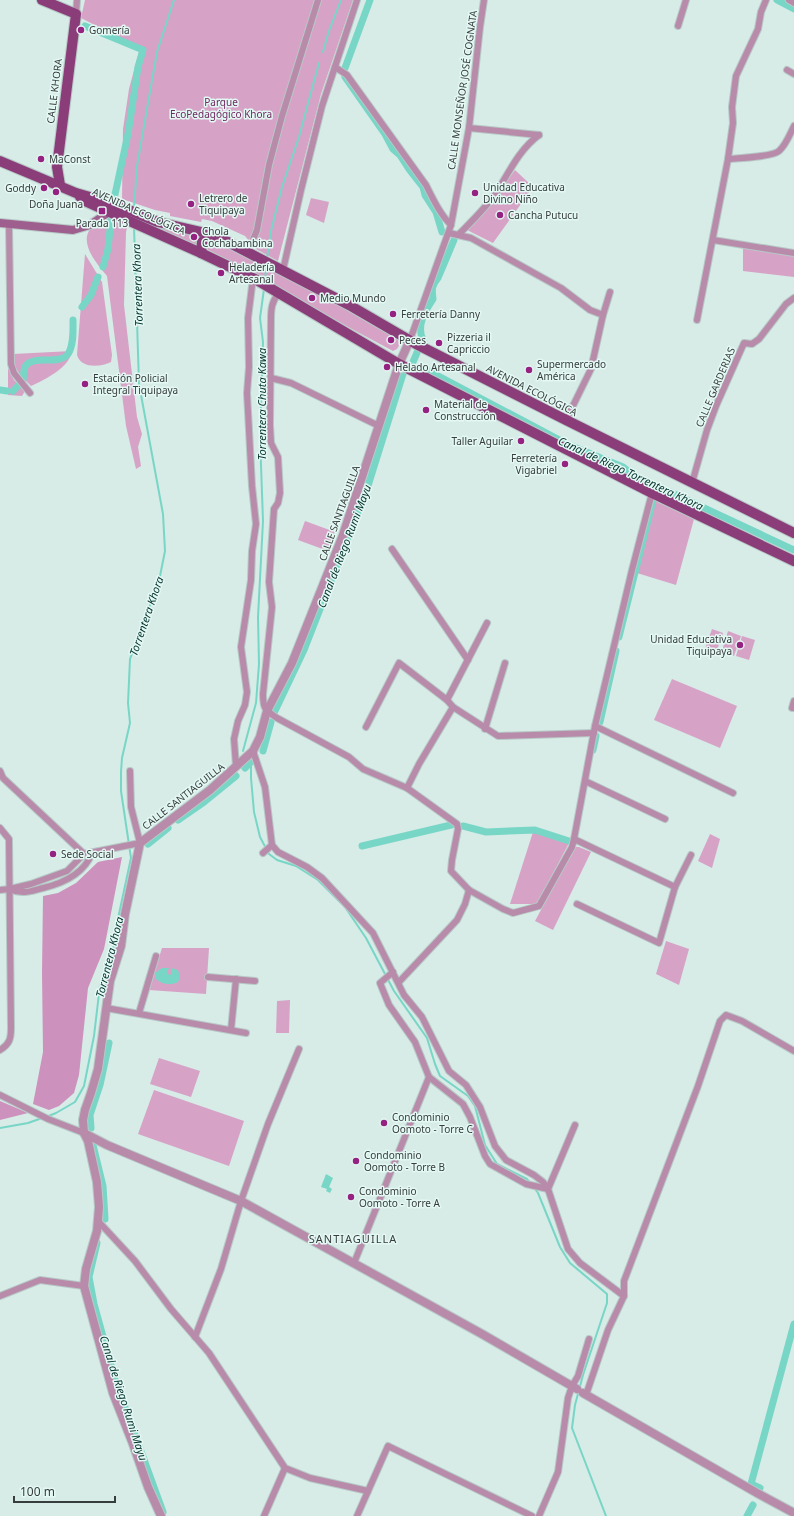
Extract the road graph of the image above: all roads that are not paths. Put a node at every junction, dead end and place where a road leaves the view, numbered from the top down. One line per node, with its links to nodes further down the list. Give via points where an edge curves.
1 (42, 0): 10 (main road)
2 (77, 0): 10 (street, CALLE KHORA)
3 (318, 0): 32 (street, via 282,116 269,165 257,230)
4 (357, 0): 12 (street)
5 (484, 0): 16 (street, CALLE MONSEÑOR JOSÉ COGNATA)
6 (686, 0): 11 (street)
7 (766, 0): 17 (street, via 758,29 736,76)
8 (789, 0): 9 (street)
9 (794, 3)
10 (76, 14): 19 (main road, CALLE KHORA, via 56,167)
11 (678, 26)
12 (335, 67): 26 (street, via 347,75 426,185); 34 (street, via 322,106)
13 (787, 70): 14 (street)
14 (794, 74)
15 (794, 126): 17 (street, via 778,152)
16 (469, 128): 26 (street, CALLE MONSEÑOR JOSÉ COGNATA); 29 (street, via 539,135 529,143 510,168 482,212)
17 (728, 159): 30 (street)
18 (0, 161): 19 (main road)
19 (60, 185): 20 (main road)
20 (76, 193): 21 (main road, AVENIDA ECOLÓGICA, via 87,202); 22 (main road, AVENIDA ECOLÓGICA)
21 (109, 212): 22 (main road); 25 (main road, via 90,225 73,230)
22 (125, 213): 24 (main road, AVENIDA ECOLÓGICA)
23 (0, 223): 25 (main road)
24 (147, 223): 28 (main road, AVENIDA ECOLÓGICA); 31 (main road, AVENIDA ECOLÓGICA)
25 (9, 224): 44 (street, via 11,364 14,373)
26 (451, 225): 27 (street, CALLE MONSEÑOR JOSÉ COGNATA)
27 (449, 233): 29 (street); 41 (street, CALLE MONSEÑOR JOSÉ COGNATA)
28 (210, 234): 31 (main road, via 202,242); 32 (main road, AVENIDA ECOLÓGICA)
29 (459, 234): 39 (street, via 511,259 561,288 590,310)
30 (713, 240): 33 (street); 40 (street)
31 (201, 252): 35 (main road, AVENIDA ECOLÓGICA)
32 (248, 252): 34 (main road, AVENIDA ECOLÓGICA)
33 (794, 253)
34 (280, 268): 41 (main road, AVENIDA ECOLÓGICA)
35 (254, 279): 36 (main road, AVENIDA ECOLÓGICA); 64 (street, via 248,318 247,393 256,524 241,647 247,692 234,739)
36 (277, 292): 42 (main road, AVENIDA ECOLÓGICA); 43 (street, via 270,319)
37 (610, 292): 39 (street)
38 (794, 298): 47 (street, CALLE GARDERIAS, via 786,304 759,339 752,344 744,343 707,430)
39 (603, 315): 45 (street, via 591,369)
40 (697, 320)
41 (410, 340): 42 (street, CALLE MONSEÑOR JOSÉ COGNATA); 45 (main road, AVENIDA ECOLÓGICA)
42 (399, 364): 46 (street, CALLE SANTIAGUILLA); 48 (main road, AVENIDA ECOLÓGICA)
43 (271, 378): 46 (street, via 291,383); 59 (street, via 271,443 278,457 280,493 274,509 271,544 272,607 263,694 263,706)
44 (30, 393)
45 (566, 420): 47 (main road, AVENIDA ECOLÓGICA)
46 (379, 426): 59 (street, CALLE SANTIAGUILLA, via 343,536 292,663)
47 (692, 483): 49 (main road, AVENIDA ECOLÓGICA)
48 (652, 493): 51 (main road, AVENIDA ECOLÓGICA); 62 (street)
49 (794, 534)
50 (392, 549): 53 (street)
51 (794, 561)
52 (487, 624): 53 (street)
53 (468, 660): 55 (street)
54 (505, 663): 61 (street)
55 (447, 700): 57 (street); 60 (street, via 398,663)
56 (794, 701): 58 (street)
57 (454, 707): 61 (street); 68 (street)
58 (794, 708)
59 (267, 711): 63 (street, CALLE SANTIAGUILLA, via 260,737); 68 (street, via 349,757 363,769)
60 (366, 727)
61 (485, 729): 62 (street, via 498,736)
62 (594, 730): 67 (street); 69 (street)
63 (250, 754): 64 (street, CALLE SANTIAGUILLA); 85 (street, via 265,786 268,849 307,867 322,878 373,933)
64 (238, 765): 73 (street, CALLE SANTIAGUILLA, via 210,790)
65 (0, 771): 75 (street, via 4,778)
66 (130, 771): 73 (street, via 131,807)
67 (585, 781): 70 (street); 72 (street)
68 (407, 788): 82 (street, via 457,824 451,871)
69 (733, 793)
70 (665, 819)
71 (0, 828): 81 (street, via 9,839)
72 (574, 840): 78 (street); 82 (street, via 539,906 513,913)
73 (138, 843): 74 (street); 90 (street, CALLE SANTIAGUILLA, via 121,946 110,981)
74 (92, 853): 75 (street); 79 (street, via 89,861 67,881)
75 (84, 854): 77 (street, via 67,871)
76 (691, 855): 78 (street)
77 (37, 882): 79 (street); 81 (street)
78 (675, 887): 83 (street, via 659,943)
79 (39, 889): 81 (street, via 22,893)
80 (0, 890): 81 (street)
81 (10, 890): 95 (street, via 11,1039 9,1044)
82 (469, 890): 89 (street, via 457,920)
83 (578, 904)
84 (156, 956): 91 (street)
85 (393, 972): 89 (street); 97 (street, via 380,983 389,1005 415,1042)
86 (208, 977): 87 (street)
87 (236, 979): 88 (street); 92 (street)
88 (255, 981)
89 (399, 982): 101 (street, via 404,995 422,1017 449,1071 466,1085 480,1107 495,1146 506,1160 534,1174)
90 (106, 1008): 91 (street); 100 (street, CALLE SANTIAGUILLA, via 98,1069 83,1120)
91 (139, 1013): 92 (street)
92 (231, 1030): 93 (street)
93 (246, 1033)
94 (299, 1049): 102 (street, via 268,1124)
95 (0, 1050)
96 (794, 1051): 107 (street, via 736,1019 726,1015 720,1021 624,1282)
97 (429, 1077): 101 (street, via 463,1104 490,1164 526,1184); 104 (street)
98 (0, 1096): 100 (street)
99 (575, 1125): 101 (street)
100 (84, 1133): 102 (street); 103 (street, CALLE SANTIAGUILLA, via 97,1182)
101 (548, 1189): 107 (street, via 568,1248 580,1263)
102 (241, 1201): 104 (street); 108 (street, via 221,1269)
103 (98, 1221): 105 (street, CALLE SANTIAGUILLA); 108 (street, via 135,1261)
104 (354, 1263): 110 (street)
105 (84, 1286): 106 (street, via 40,1280); 114 (street, CALLE SANTIAGUILLA, via 113,1392)
106 (0, 1296)
107 (624, 1296): 110 (street)
108 (195, 1336): 111 (street)
109 (589, 1339): 110 (street, via 578,1376)
110 (580, 1391): 113 (street); 118 (street, via 568,1398 558,1472)
111 (285, 1468): 112 (street, via 310,1478); 115 (street)
112 (368, 1491): 116 (street); 117 (street, via 388,1446)
113 (794, 1513)
114 (161, 1516)
115 (264, 1516)
116 (357, 1516)
117 (532, 1516)
118 (540, 1516)

